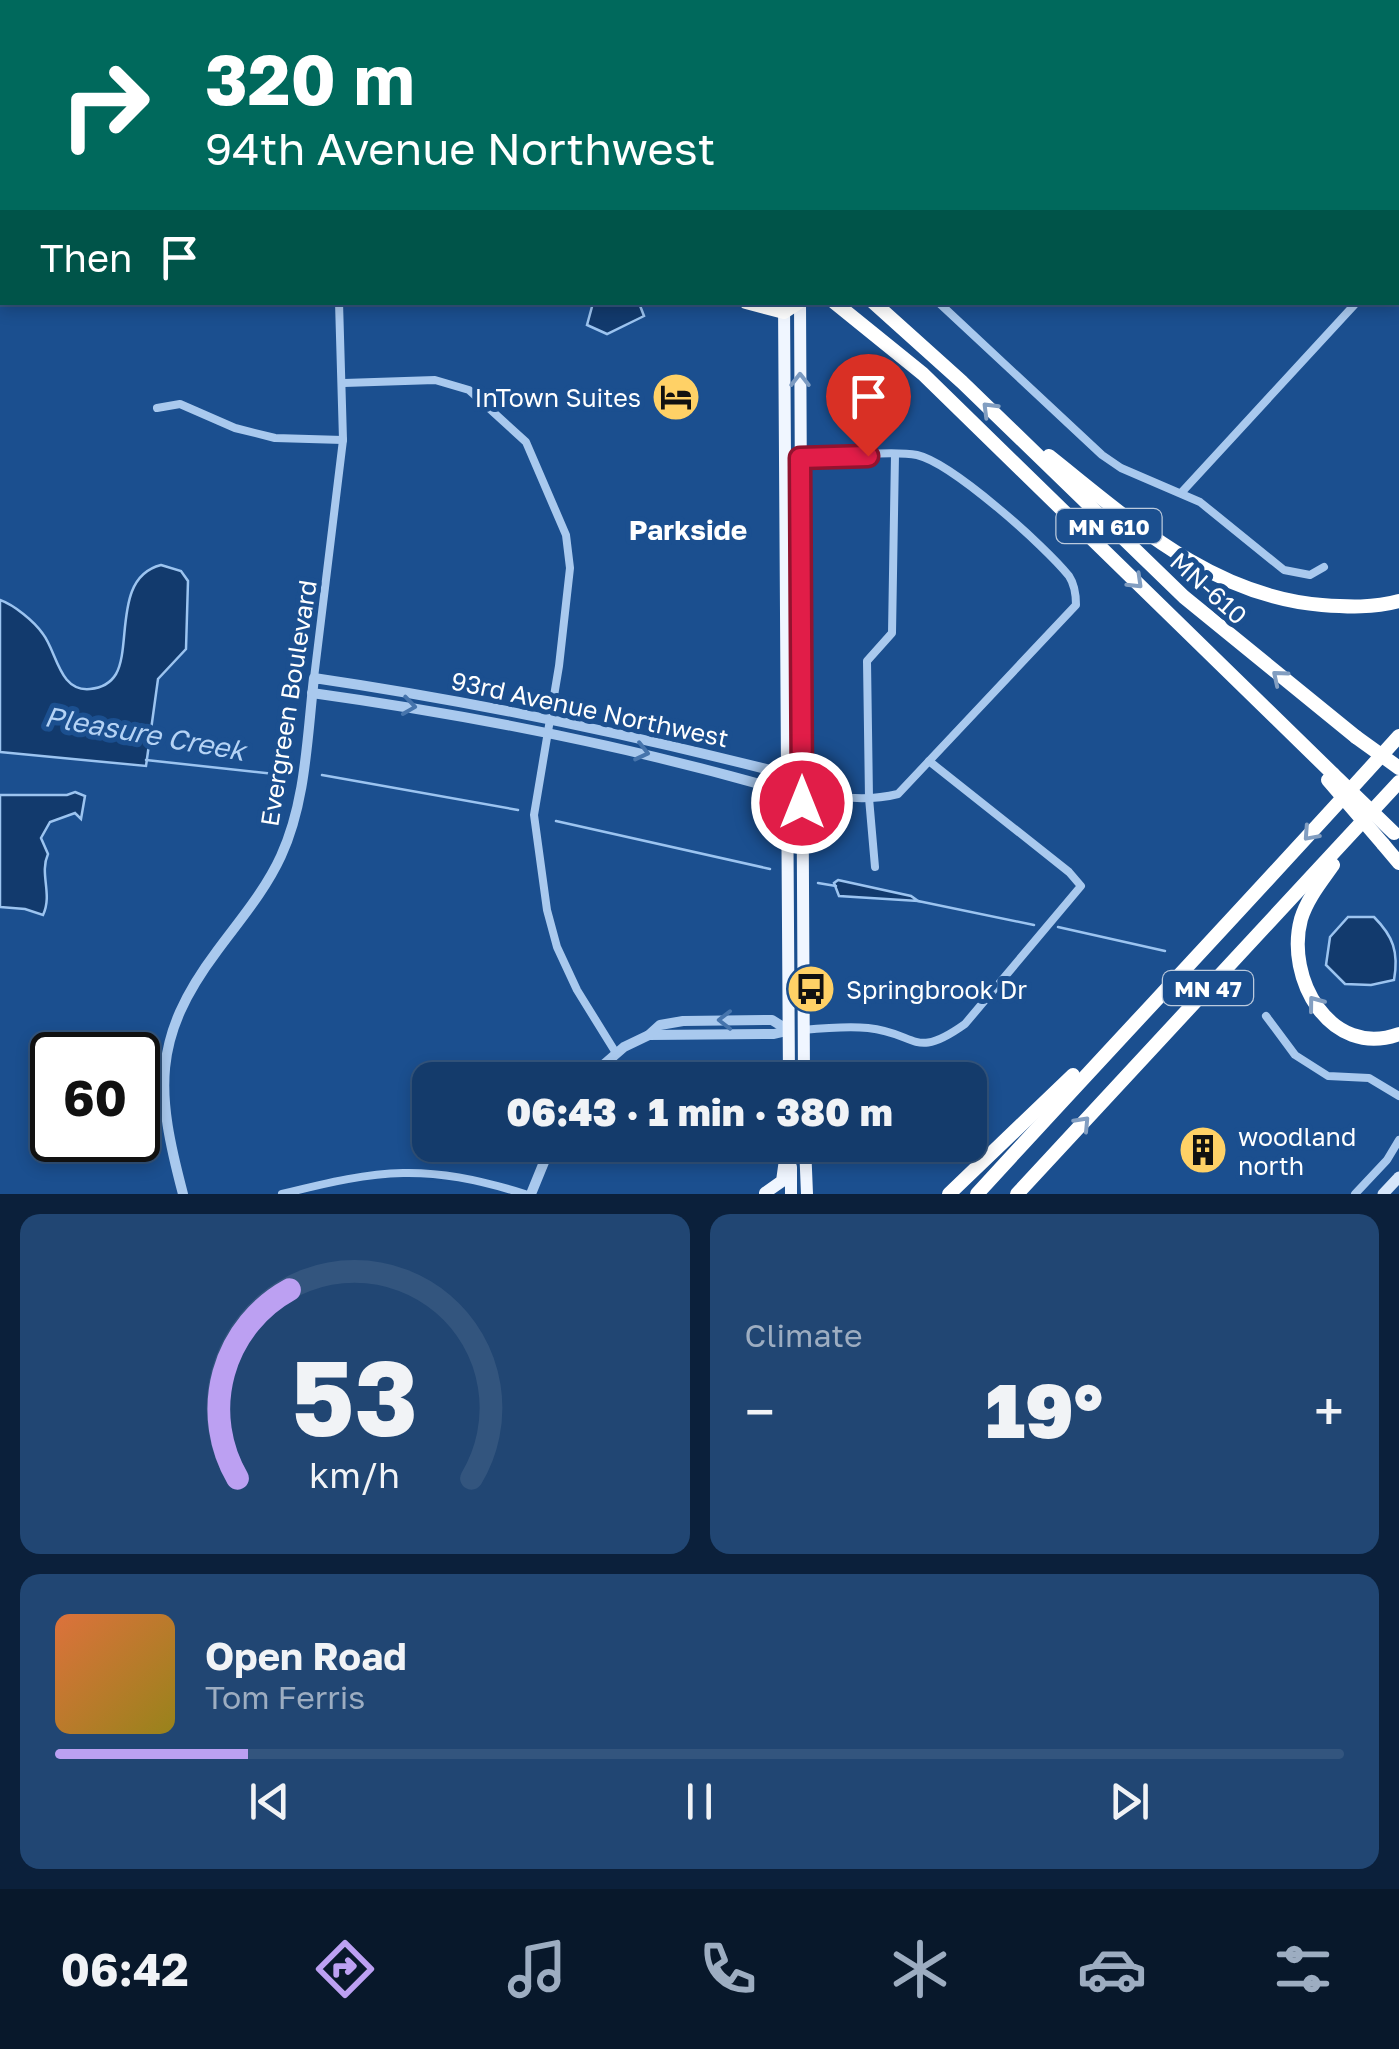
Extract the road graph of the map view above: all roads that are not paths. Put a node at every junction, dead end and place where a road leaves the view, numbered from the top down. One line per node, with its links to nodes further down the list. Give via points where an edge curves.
1 (339, 305): 8 (street, Evergreen Boulevard)
2 (799, 305): 13 (main road, one-way to 2)
3 (838, 305): 28 (highway, MN-610 / MN 610, one-way to 28, bridge, via 923,374)
4 (876, 305): 10 (highway, MN-610 / MN 610, one-way to 4)
5 (941, 305): 14 (street, via 1102,455)
6 (1354, 305): 14 (street)
7 (784, 307): 13 (main road)
8 (344, 383): 11 (street, Evergreen Boulevard); 19 (street, via 458,385 526,442 570,558)
9 (158, 408): 11 (street, via 180,404 275,438)
10 (1016, 435): 16 (highway, via 1141,530 1231,583 1312,604); 23 (highway, MN-610 / MN 610, one-way to 10, bridge, via 1184,597)
11 (343, 440): 17 (street, Evergreen Boulevard)
12 (895, 455): 13 (street); 22 (street, via 942,464 1070,577 1076,592 1076,605); 27 (street, via 892,633 867,662)
13 (792, 458): 25 (main road); 26 (main road)
14 (1182, 493): 15 (street, via 1212,509 1284,570 1310,574)
15 (1324, 567)
16 (1399, 601)
17 (314, 678): 18 (street, Evergreen Boulevard); 19 (street, 93rd Avenue Northwest)
18 (312, 692): 20 (street, 93rd Avenue Northwest, one-way to 20); 49 (street, Evergreen Boulevard, via 288,840 268,880 190,990 169,1040 164,1116)
19 (550, 718): 20 (street); 25 (street, 93rd Avenue Northwest, via 778,772)
20 (547, 732): 25 (street, 93rd Avenue Northwest, one-way to 25, via 777,789); 36 (street, via 534,814 547,910 577,990)
21 (1399, 736): 35 (highway, MN 47, one-way to 35)
22 (930, 760): 27 (street, via 898,794); 33 (street, via 1081,886 965,1024 942,1040 926,1045 869,1028)
23 (1399, 768)
24 (1399, 782): 34 (highway, one-way to 24, via 1371,1040 1325,1016 1305,989 1297,951 1312,896); 46 (highway, MN 47, one-way to 24)
25 (786, 785): 26 (street); 32 (main road)
26 (802, 789): 27 (street); 33 (main road)
27 (869, 798): 30 (street)
28 (1392, 838): 29 (highway)
29 (1399, 863)
30 (875, 866)
31 (1266, 1016): 40 (street, via 1294,1055 1328,1076 1369,1078)
32 (788, 1030): 33 (street); 36 (street, via 772,1020 660,1026); 38 (main road)
33 (803, 1030): 39 (main road)
34 (1399, 1034)
35 (1117, 1041): 54 (highway, via 1093,1055); 55 (highway, MN 47)
36 (616, 1053): 37 (street)
37 (606, 1062)
38 (789, 1062)
39 (804, 1062)
40 (1399, 1096)
41 (1399, 1140): 58 (street)
42 (542, 1162): 51 (street)
43 (786, 1162): 48 (main road, via 782,1181)
44 (790, 1162): 52 (main road)
45 (807, 1162): 53 (main road)
46 (1047, 1162): 56 (highway, MN 47); 57 (highway)
47 (1399, 1176): 59 (main road)
48 (765, 1193)
49 (183, 1194)
50 (282, 1194): 51 (street, via 345,1178 416,1171)
51 (528, 1194)
52 (791, 1194)
53 (807, 1194)
54 (949, 1194)
55 (977, 1194)
56 (1017, 1194)
57 (1028, 1194)
58 (1355, 1194)
59 (1383, 1194)

